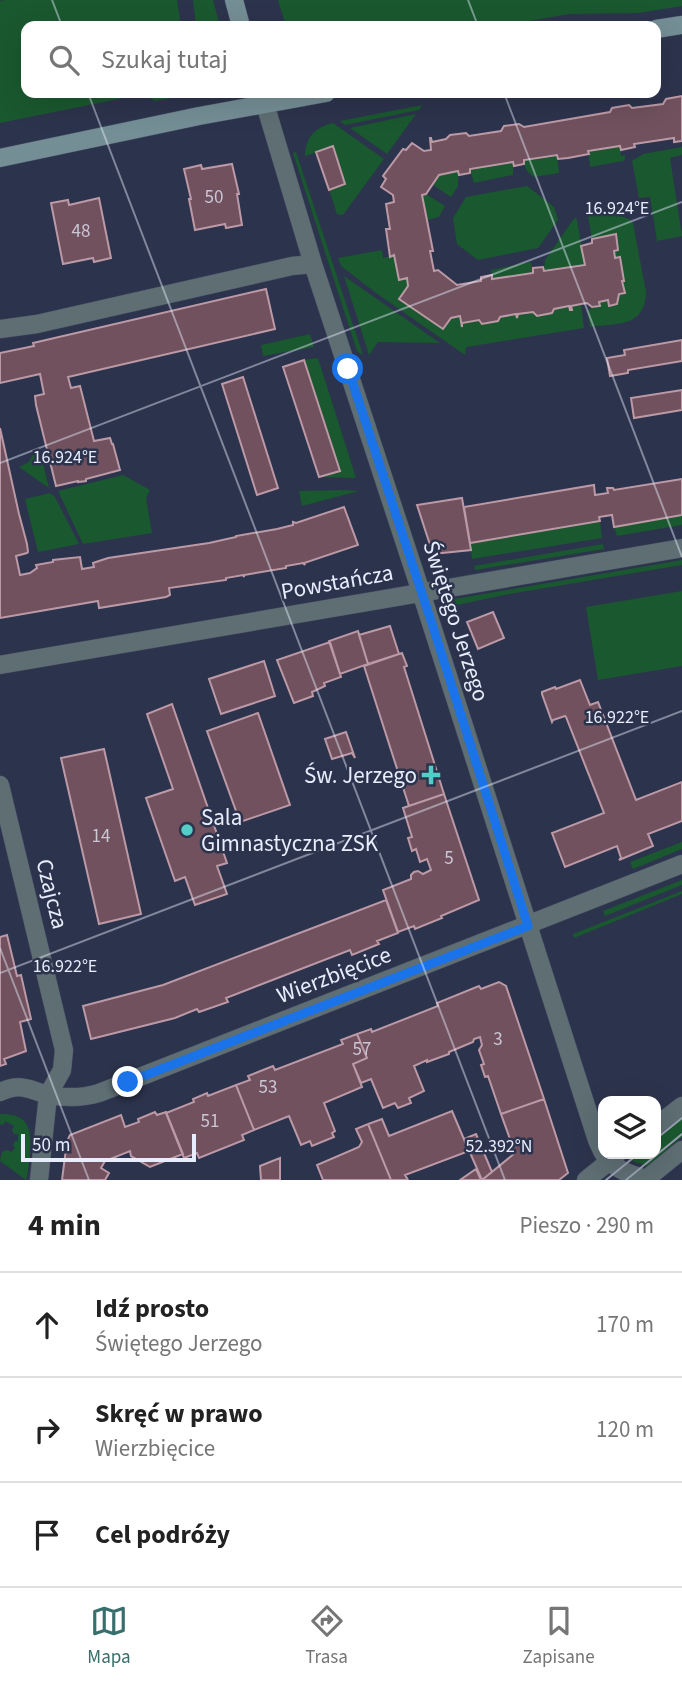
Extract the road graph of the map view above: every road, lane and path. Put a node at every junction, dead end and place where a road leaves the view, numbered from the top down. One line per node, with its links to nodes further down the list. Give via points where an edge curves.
1 (233, 0): 2 (street)
2 (239, 21)
3 (682, 25): 4 (street)
4 (661, 28)
5 (263, 98): 6 (street); 7 (street, Świętego Jerzego)
6 (0, 158)
7 (313, 264): 8 (street); 10 (street, Świętego Jerzego)
8 (0, 329)
9 (682, 548): 10 (street, Powstańcza)
10 (421, 592): 11 (street, Powstańcza); 14 (street, Świętego Jerzego)
11 (0, 665)
12 (0, 785): 16 (street, Czajcza, via 63,1043 62,1070)
13 (682, 864): 14 (street, Wierzbięcice)
14 (528, 926): 16 (street, Wierzbięcice, via 99,1093); 19 (street, Świętego Jerzego)
15 (0, 1093): 16 (street, Wierzbięcice, via 20,1087)
16 (48, 1095): 23 (street)
17 (682, 1106): 18 (street)
18 (661, 1122)
19 (598, 1141)
20 (682, 1150): 25 (street)
21 (605, 1159): 24 (street)
22 (613, 1159): 25 (street, via 625,1173)
23 (40, 1180)
24 (586, 1180)
25 (645, 1180)

